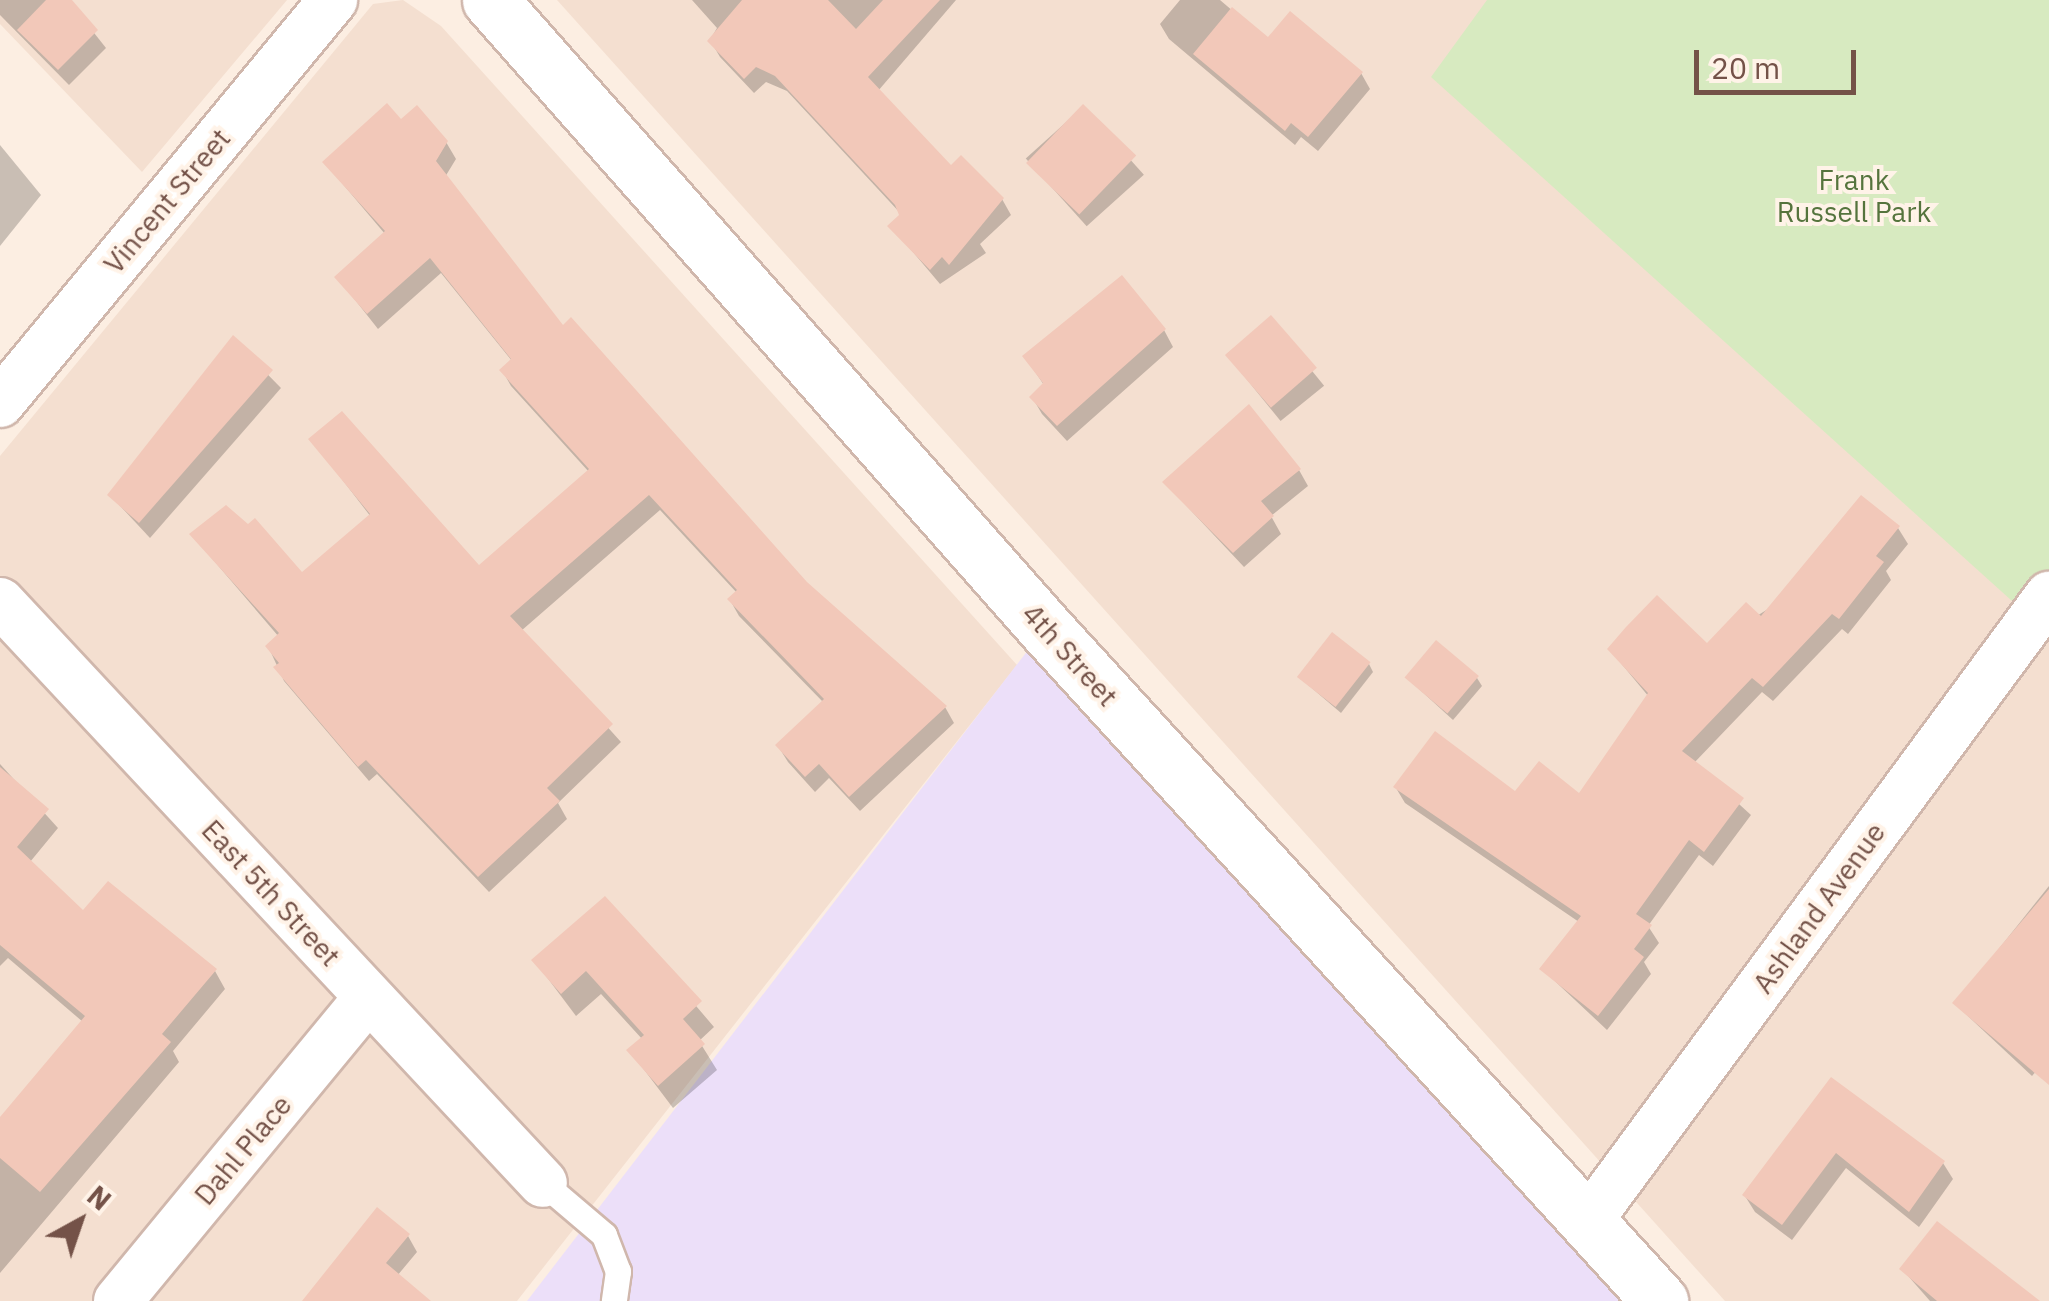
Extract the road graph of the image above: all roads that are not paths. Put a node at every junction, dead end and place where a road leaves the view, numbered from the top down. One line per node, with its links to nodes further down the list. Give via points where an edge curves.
1 (333, 0): 3 (street, Vincent Street)
2 (490, 0): 8 (street, 4th Street, via 1045,628)
3 (0, 403)
4 (2049, 596): 8 (street, Ashland Avenue)
5 (0, 602): 6 (street, East 5th Street)
6 (368, 998): 7 (street, East 5th Street); 9 (street, Dahl Place)
7 (543, 1182): 10 (lane, via 604,1235 618,1271)
8 (1588, 1221): 11 (street, 4th Street)
9 (118, 1301)
10 (614, 1301)
11 (1660, 1301)

